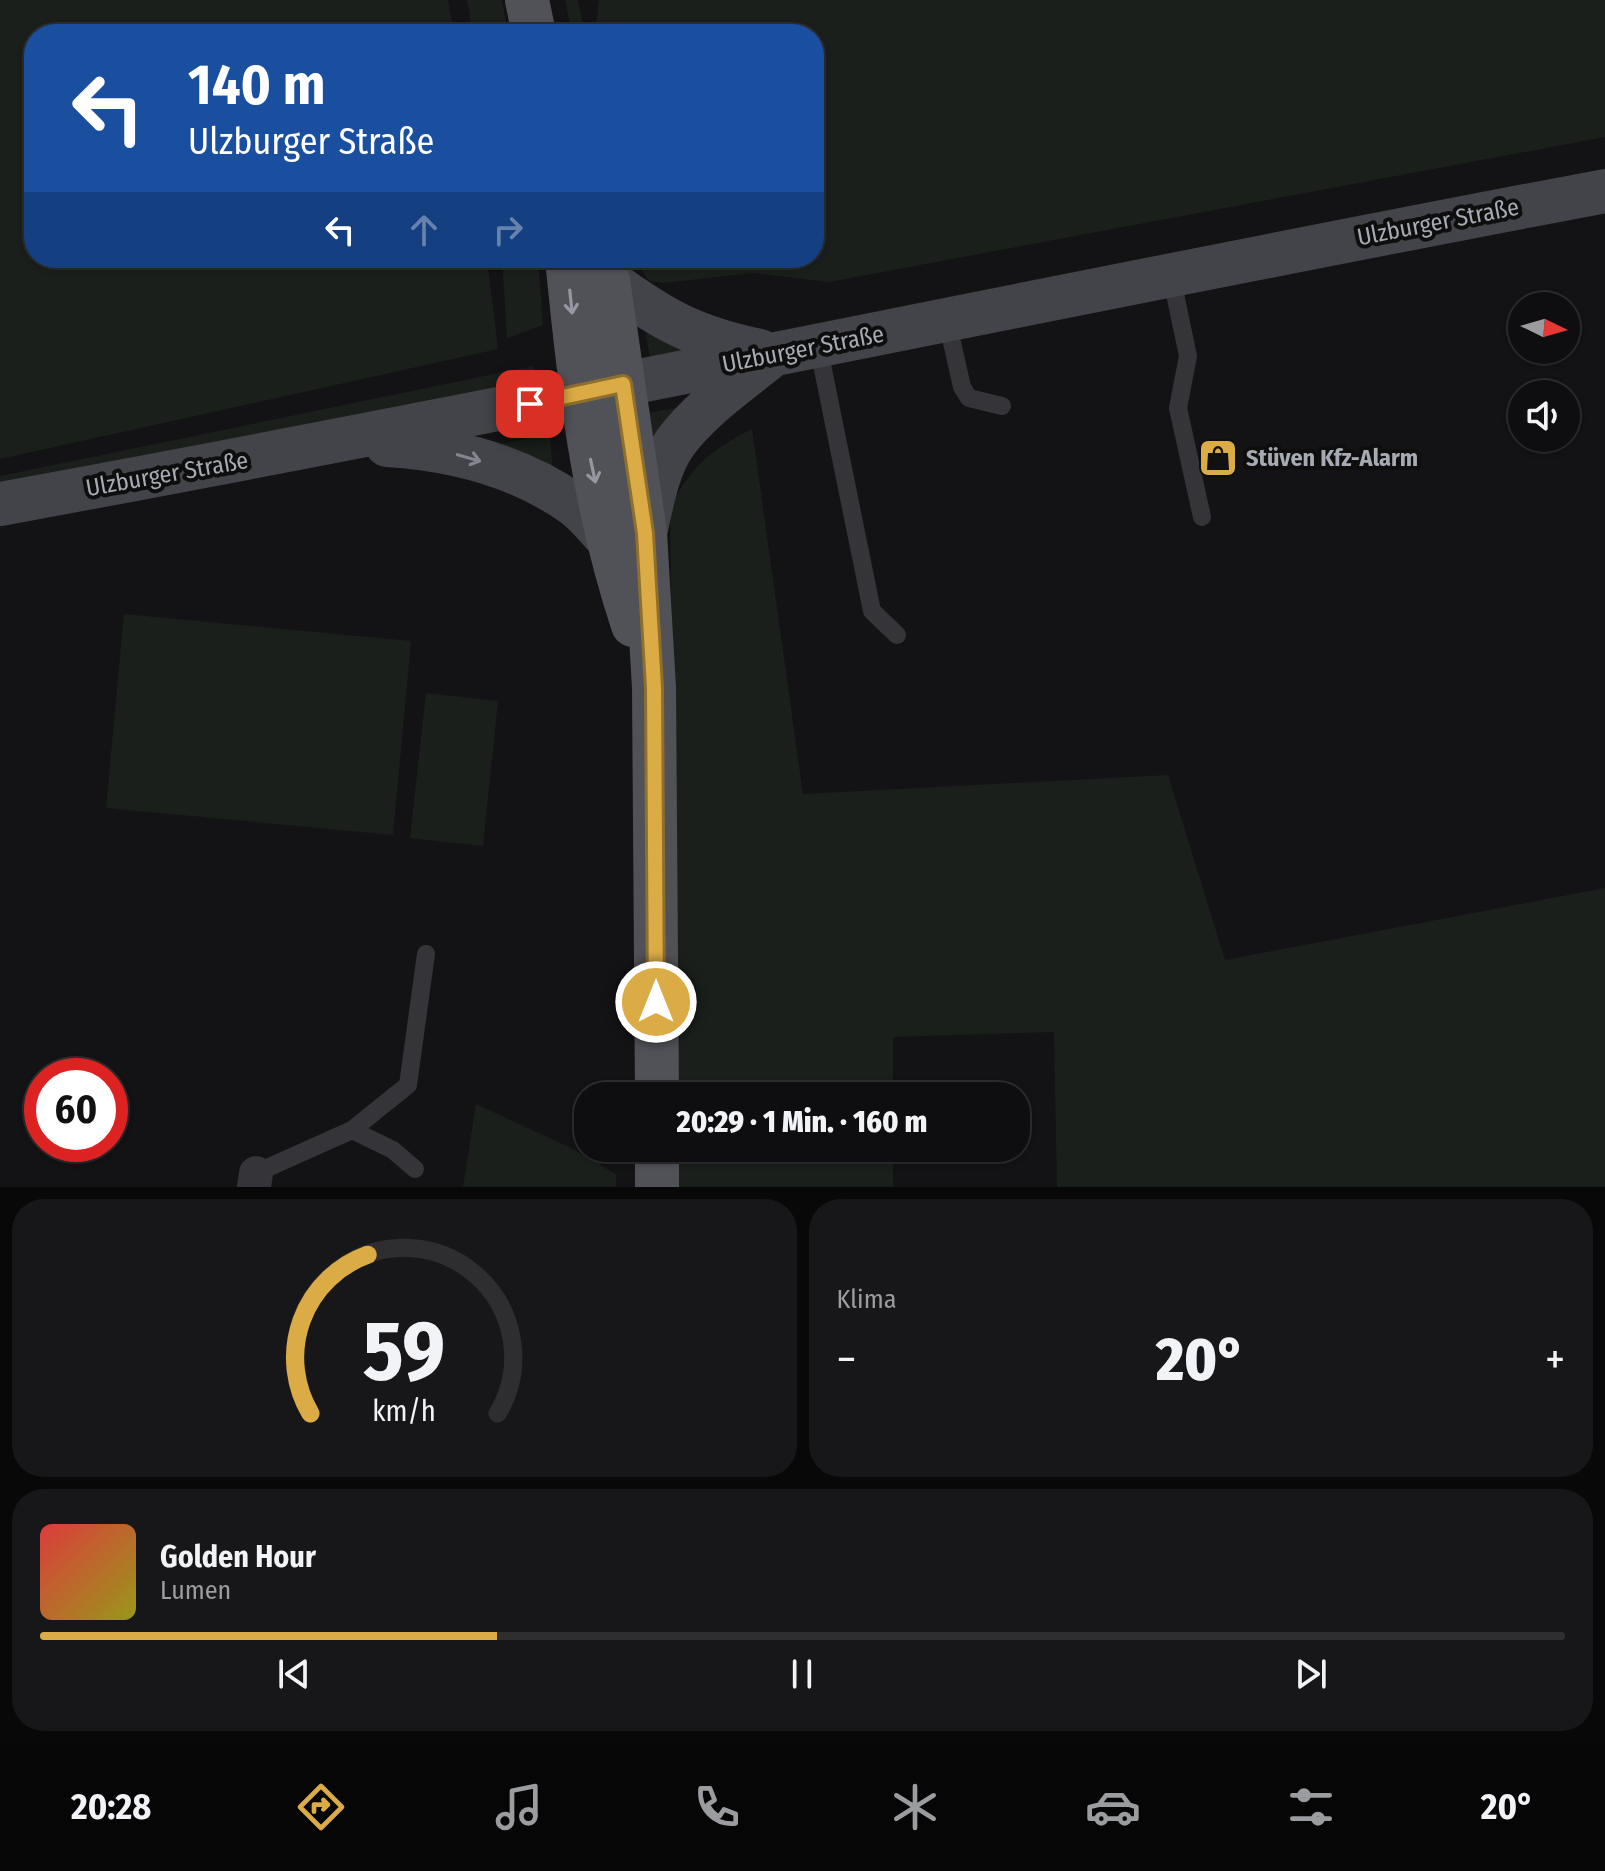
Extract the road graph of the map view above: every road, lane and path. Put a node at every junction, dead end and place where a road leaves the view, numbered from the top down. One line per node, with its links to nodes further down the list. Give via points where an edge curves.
1 (527, 0): 2 (main road)
2 (532, 24)
3 (1605, 191): 6 (main road, Ulzburger Straße)
4 (568, 268): 11 (main road, one-way to 11)
5 (605, 269): 9 (main road, via 661,319 712,341); 10 (main road)
6 (1171, 275): 7 (main road, Ulzburger Straße); 15 (lane, via 1188,356 1178,408)
7 (947, 320): 8 (main road, Ulzburger Straße); 12 (lane, via 969,398)
8 (818, 345): 9 (main road, Ulzburger Straße); 17 (lane, via 872,611)
9 (774, 355): 10 (main road, Ulzburger Straße); 16 (main road, via 712,403 675,443)
10 (623, 384): 11 (main road, Ulzburger Straße); 16 (main road)
11 (581, 394): 13 (main road, Ulzburger Straße); 16 (main road, one-way to 16)
12 (1002, 406)
13 (337, 442): 14 (main road, Ulzburger Straße); 16 (main road, one-way to 16, via 437,448 494,465 533,481)
14 (0, 504)
15 (1202, 517)
16 (626, 536): 19 (main road, via 654,688)
17 (897, 635)
18 (426, 954): 20 (lane, via 408,1085)
19 (657, 1082)
20 (352, 1130): 22 (lane, via 393,1150); 23 (lane)
21 (657, 1162): 24 (main road)
22 (415, 1169)
23 (255, 1180)
24 (657, 1187)

